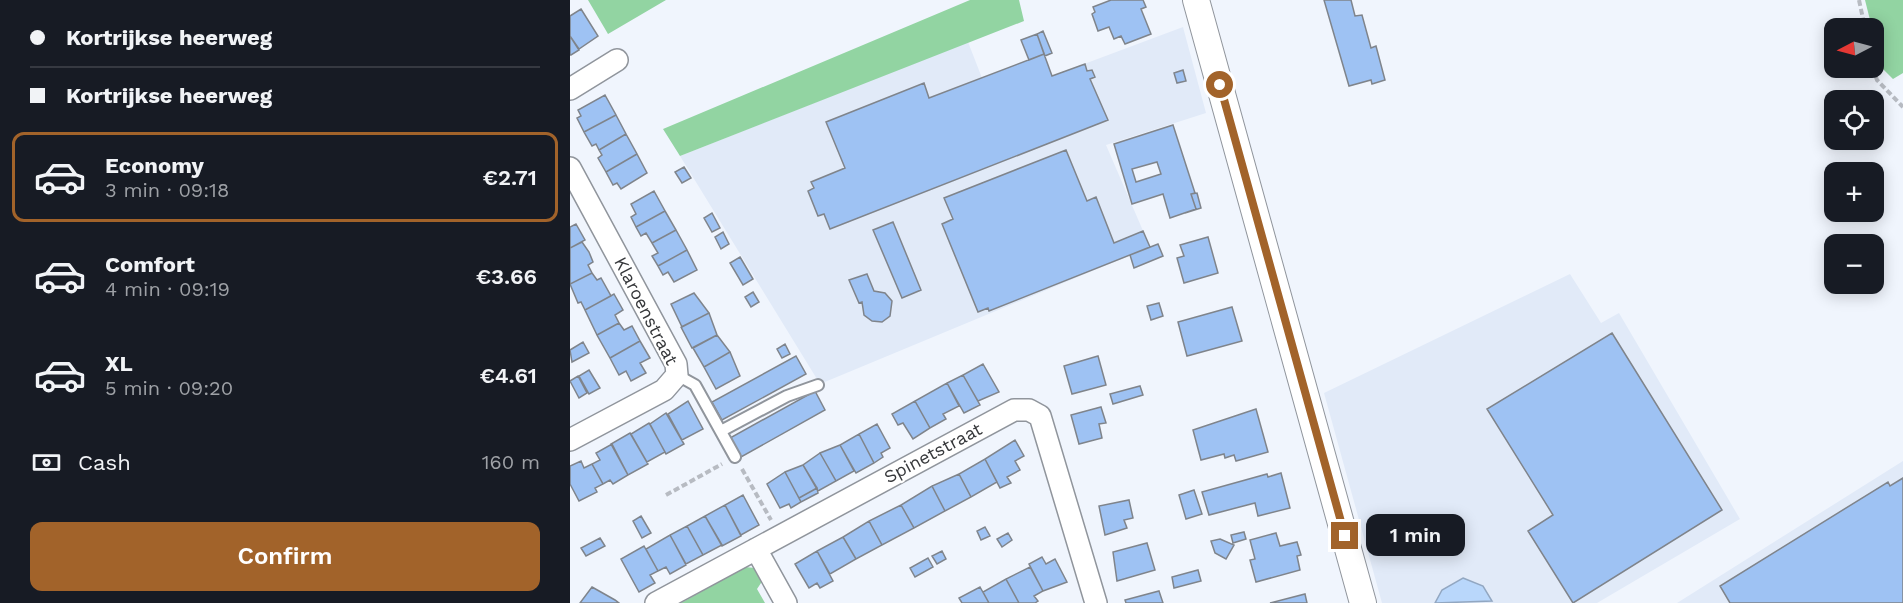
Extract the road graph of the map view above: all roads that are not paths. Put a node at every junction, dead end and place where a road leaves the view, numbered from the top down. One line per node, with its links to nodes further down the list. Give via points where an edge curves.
1 (1196, 0): 14 (street)
2 (616, 60): 3 (street)
3 (570, 89)
4 (570, 168): 5 (street, Klaroenstraat, via 676,364)
5 (677, 375): 7 (lane, via 695,385); 8 (street, Klaroenstraat, via 664,390)
6 (818, 385): 7 (lane)
7 (721, 431): 9 (lane)
8 (570, 440)
9 (735, 457)
10 (756, 549): 11 (street, Spinetstraat, via 1014,410 1029,410 1040,416); 12 (street, Spinetstraat); 13 (street)
11 (1093, 602)
12 (656, 603)
13 (786, 603)
14 (1363, 603)

